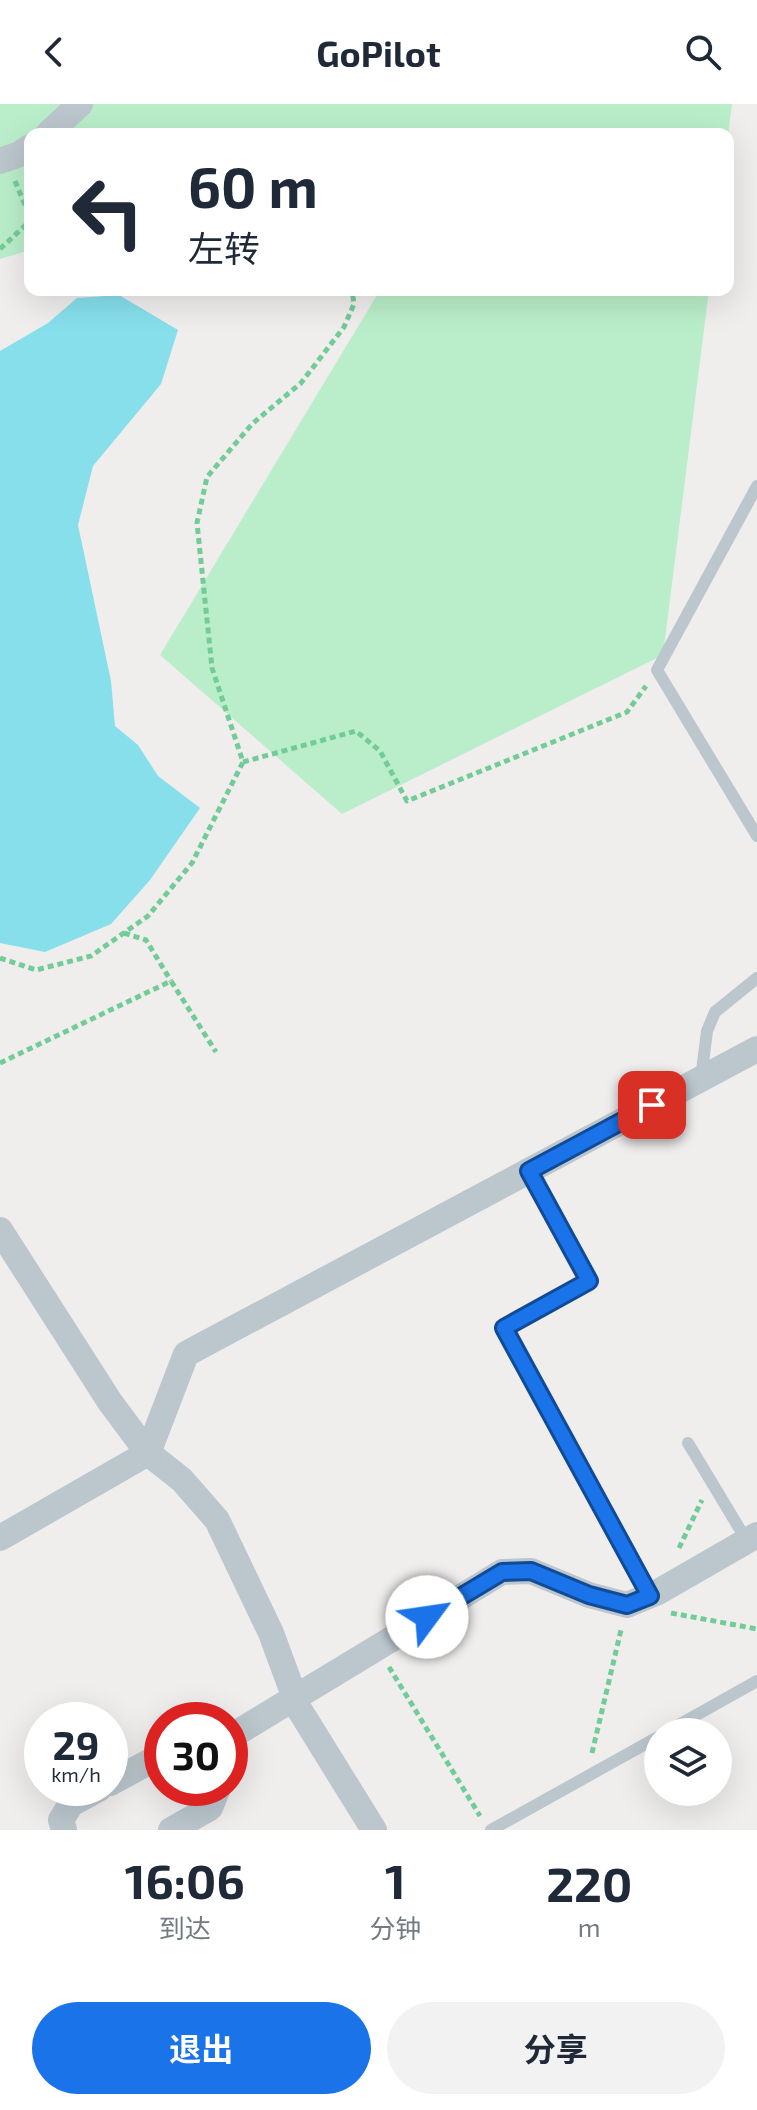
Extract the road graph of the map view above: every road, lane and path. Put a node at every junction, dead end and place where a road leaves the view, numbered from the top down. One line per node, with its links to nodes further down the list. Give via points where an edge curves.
1 (80, 104): 2 (street)
2 (54, 128)
3 (24, 151): 4 (street)
4 (3, 160): 5 (path)
5 (24, 206)
6 (24, 225): 7 (path)
7 (0, 249)
8 (353, 296): 11 (path, via 344,327 301,383 252,424 207,477 197,523 212,668)
9 (757, 486): 10 (lane)
10 (657, 670): 11 (path, via 627,712 407,801 380,751 356,731); 12 (lane)
11 (243, 762): 13 (path, via 192,863 148,916)
12 (757, 836)
13 (124, 933): 14 (path, via 91,956 36,970); 16 (path, via 146,940)
14 (0, 958)
15 (757, 978): 20 (lane, via 715,1012)
16 (171, 981): 18 (path); 19 (path)
17 (757, 1049): 20 (street)
18 (216, 1052)
19 (0, 1063)
20 (701, 1079): 21 (street)
21 (529, 1171): 24 (street, via 186,1354); 29 (lane, via 589,1281 504,1328)
22 (0, 1230): 24 (street)
23 (688, 1443): 25 (lane)
24 (148, 1453): 26 (street); 33 (street, via 182,1480 217,1520 271,1633)
25 (711, 1482): 27 (lane); 28 (path)
26 (0, 1538)
27 (752, 1538): 29 (street)
28 (678, 1551)
29 (639, 1600): 30 (path); 31 (street, via 589,1595 531,1571 502,1572); 37 (path)
30 (757, 1629)
31 (377, 1647): 33 (street); 40 (path)
32 (757, 1681): 34 (lane)
33 (294, 1697): 35 (street); 43 (street)
34 (691, 1718)
35 (248, 1726)
36 (644, 1745): 37 (lane)
37 (586, 1777): 44 (lane)
38 (70, 1806): 41 (street, via 61,1820)
39 (211, 1806): 42 (street)
40 (481, 1817)
41 (64, 1830)
42 (171, 1830)
43 (374, 1830)
44 (491, 1830)

